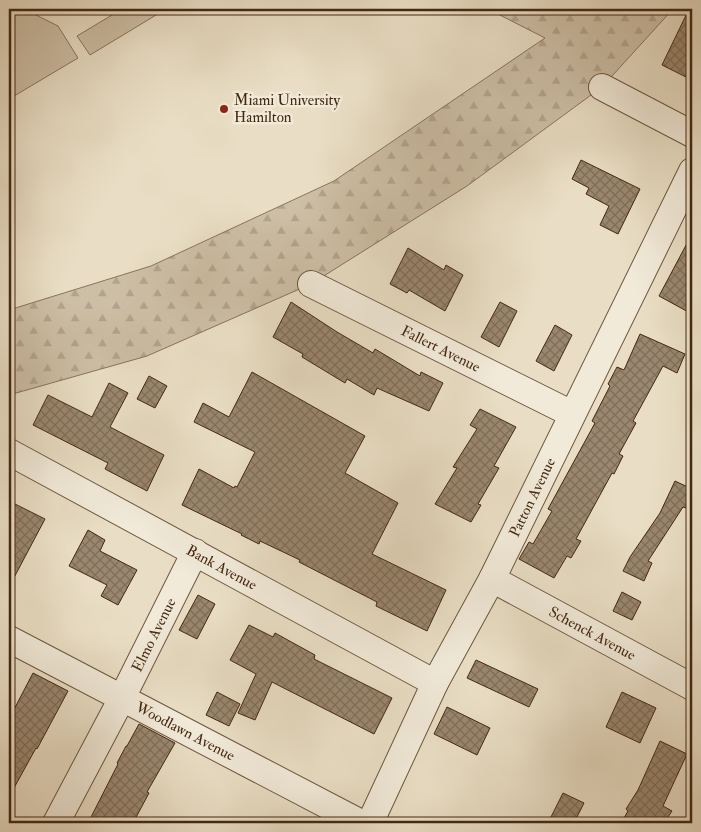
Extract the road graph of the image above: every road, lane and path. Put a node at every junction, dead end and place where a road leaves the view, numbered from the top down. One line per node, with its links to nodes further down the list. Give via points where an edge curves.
1 (602, 87): 2 (street)
2 (692, 134)
3 (692, 171): 5 (street, Patton Avenue)
4 (311, 284): 5 (street, Fallert Avenue)
5 (572, 414): 8 (street, Patton Avenue)
6 (9, 452): 7 (street, Bank Avenue)
7 (195, 552): 10 (street, Bank Avenue); 12 (street, Elmo Avenue)
8 (492, 578): 10 (street, Patton Avenue); 11 (street, Schenck Avenue)
9 (9, 639): 12 (street, Woodlawn Avenue)
10 (435, 683): 15 (street, Patton Avenue)
11 (692, 687)
12 (122, 698): 13 (street, Elmo Avenue); 14 (street, Woodlawn Avenue)
13 (56, 823)
14 (361, 823)
15 (370, 823)

